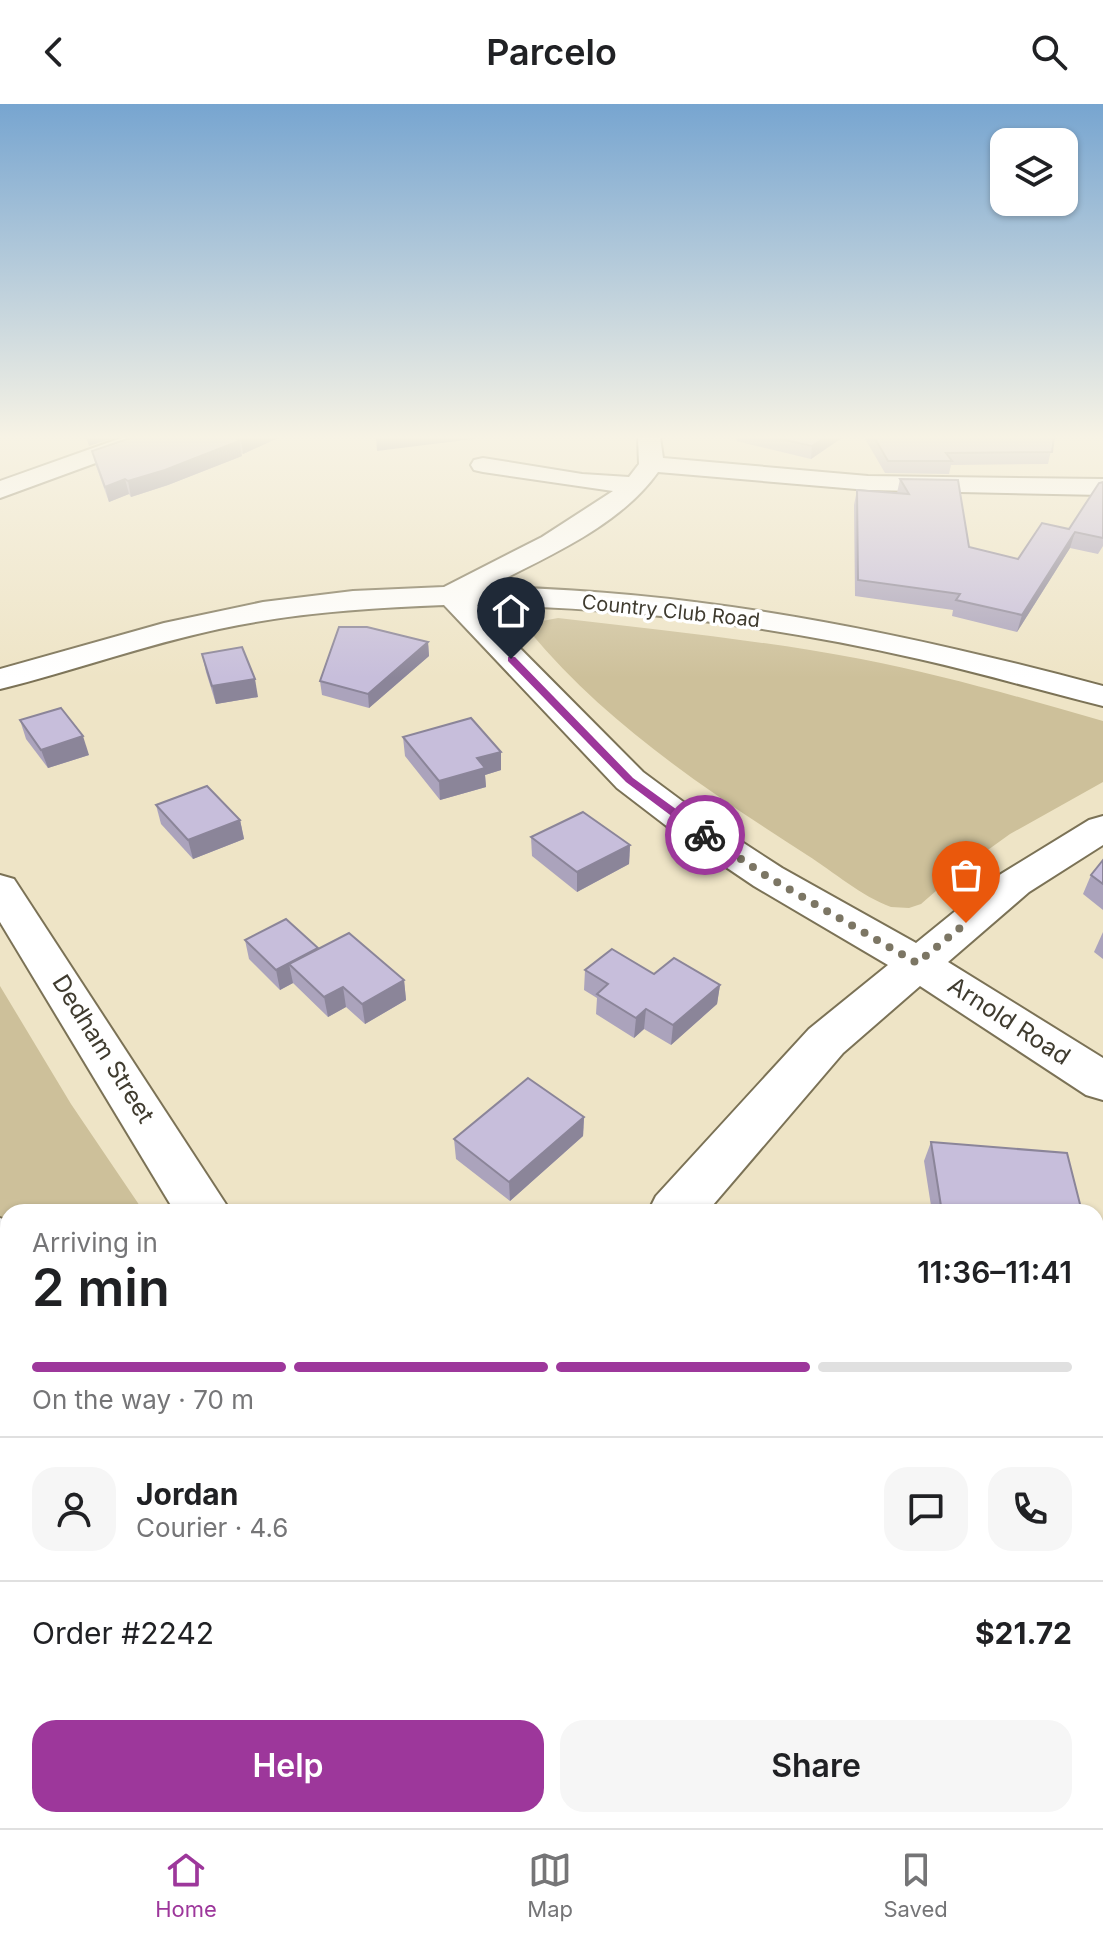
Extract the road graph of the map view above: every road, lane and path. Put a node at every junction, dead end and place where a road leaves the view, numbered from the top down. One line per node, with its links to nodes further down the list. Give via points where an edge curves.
1 (593, 517): 2 (street)
2 (451, 595): 3 (street, Country Club Road, via 270,610 164,632); 4 (street, Country Club Road, via 625,604 759,619 923,650); 7 (street, Arnold Road, via 630,780 768,877)
3 (0, 679)
4 (1103, 696)
5 (1103, 828): 7 (street, via 1015,883)
6 (0, 888): 9 (street, Dedham Street)
7 (917, 963): 8 (street, Arnold Road); 10 (street, via 826,1041)
8 (1103, 1082)
9 (199, 1204)
10 (682, 1204)

